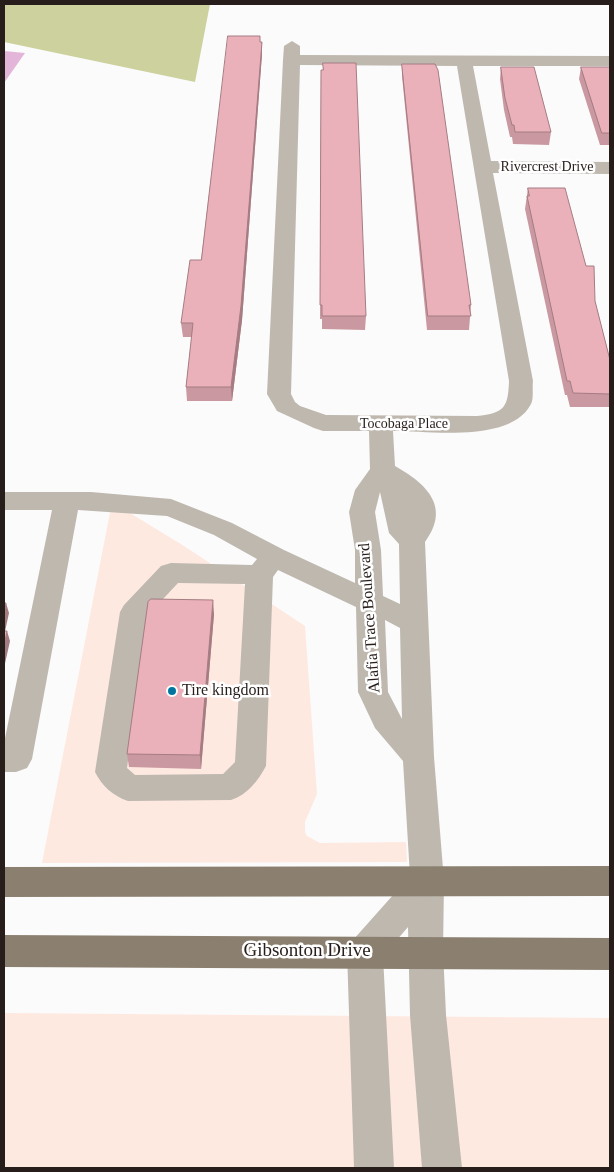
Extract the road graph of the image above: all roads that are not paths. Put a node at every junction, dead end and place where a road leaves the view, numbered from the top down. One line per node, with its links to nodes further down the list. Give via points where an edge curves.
1 (464, 60): 2 (street, Tocobaga Place); 3 (street, Tocobaga Place); 5 (street, Tocobaga Place, via 292,53 279,394 285,406 311,420 335,424)
2 (610, 60)
3 (483, 167): 4 (street, Rivercrest Drive); 5 (street, Tocobaga Place, via 521,381 520,402 514,411 493,422)
4 (610, 168)
5 (380, 424): 6 (street)
6 (383, 470): 11 (street, Alafia Trace Boulevard, via 368,490 362,512 368,550); 12 (street, via 392,487 402,533 412,541)
7 (4, 501): 8 (street)
8 (66, 507): 9 (street); 10 (street, via 170,508 223,529); 14 (street, via 16,758)
9 (4, 514)
10 (267, 566): 10 (street, via 250,766 231,787 128,788 112,772 134,612 171,572); 11 (street)
11 (370, 603): 12 (street); 13 (street, Alafia Trace Boulevard, via 373,692 379,712)
12 (414, 622): 13 (street)
13 (418, 757): 15 (street)
14 (4, 759)
15 (427, 881): 16 (main road); 17 (main road); 19 (street); 20 (street)
16 (610, 881)
17 (4, 882)
18 (4, 951): 19 (main road, Gibsonton Drive)
19 (365, 951): 20 (main road, Gibsonton Drive); 22 (street)
20 (425, 951): 21 (main road, Gibsonton Drive); 23 (street)
21 (610, 954)
22 (374, 1168)
23 (442, 1168)

